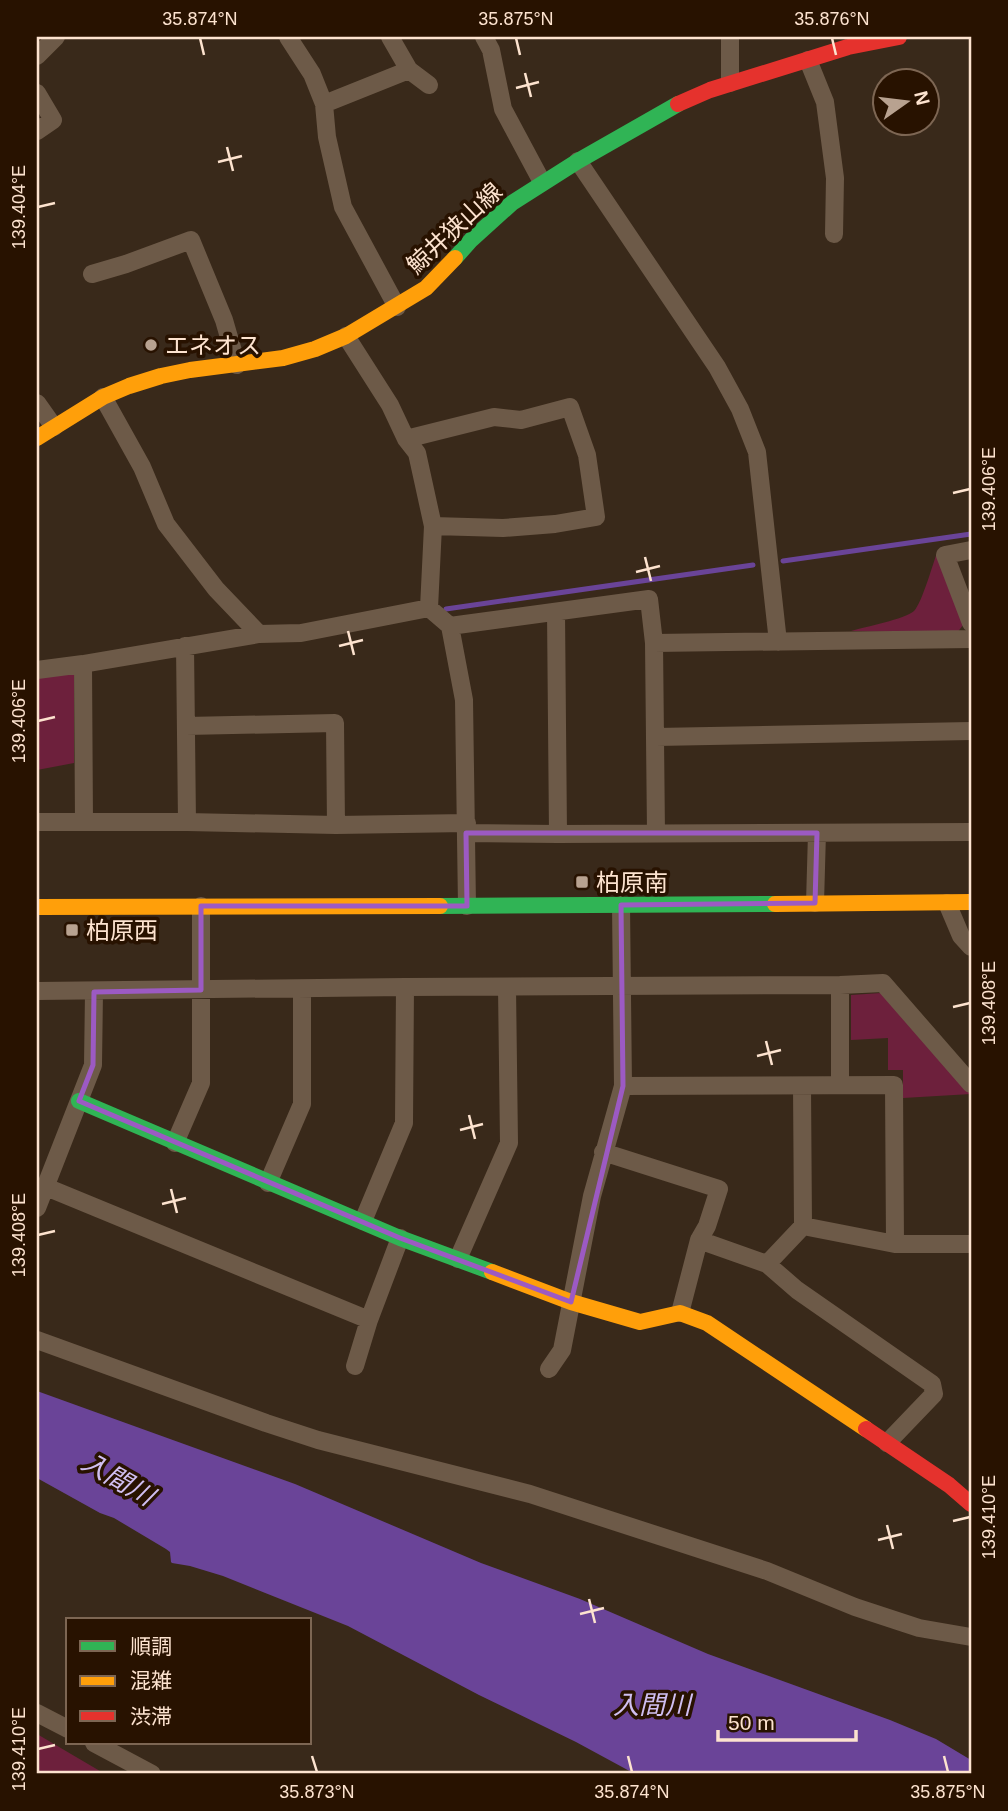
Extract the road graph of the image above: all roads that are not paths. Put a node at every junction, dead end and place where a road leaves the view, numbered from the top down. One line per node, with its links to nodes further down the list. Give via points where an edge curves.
1 (56, 37): 7 (street)
2 (288, 37): 13 (street, via 312,74)
3 (390, 37): 9 (street)
4 (484, 37): 16 (street, via 503,109)
5 (730, 37): 10 (street)
6 (899, 37): 8 (street, 鯨井狭山線)
7 (37, 56)
8 (808, 60): 10 (street, 鯨井狭山線); 17 (street, via 825,102 835,178)
9 (409, 70): 11 (street); 13 (street)
10 (730, 83): 15 (street, 鯨井狭山線, via 678,104)
11 (429, 85)
12 (37, 93): 14 (street, via 53,120)
13 (324, 104): 19 (street, via 343,207)
14 (37, 131)
15 (578, 161): 16 (street, 鯨井狭山線); 35 (street, via 717,367 740,409 757,452)
16 (542, 183): 19 (street, 鯨井狭山線, via 471,240 426,288)
17 (834, 234)
18 (92, 274): 21 (street, via 191,240)
19 (397, 307): 20 (street, 鯨井狭山線)
20 (346, 336): 21 (street, 鯨井狭山線, via 283,358); 26 (street)
21 (237, 365): 22 (street, 鯨井狭山線, via 161,376)
22 (103, 397): 24 (street, 鯨井狭山線); 33 (street, via 142,467 166,524 216,589)
23 (37, 403): 24 (street)
24 (54, 427): 25 (street, 鯨井狭山線)
25 (37, 438)
26 (407, 439): 27 (street, via 417,453); 27 (street, via 494,417 521,420 570,407 587,455 596,517 503,528)
27 (433, 527): 29 (street)
28 (971, 550): 31 (street, via 945,555)
29 (429, 608): 32 (street); 33 (street, via 301,633)
30 (556, 612): 32 (street); 36 (street, via 649,599); 50 (street)
31 (971, 623)
32 (450, 626): 47 (street, via 464,700)
33 (259, 634): 37 (street)
34 (971, 639): 35 (street)
35 (778, 642): 36 (street)
36 (654, 643): 42 (street)
37 (185, 646): 38 (street); 40 (street)
38 (83, 664): 39 (street); 43 (street)
39 (37, 670)
40 (186, 726): 45 (street); 46 (street, via 335,723)
41 (971, 731): 42 (street)
42 (656, 737): 51 (street)
43 (84, 821): 44 (street); 45 (street)
44 (37, 822)
45 (187, 822): 46 (street)
46 (336, 825): 47 (street)
47 (466, 828): 50 (street); 58 (street)
48 (971, 832): 49 (street)
49 (817, 833): 51 (street); 53 (street)
50 (558, 834): 51 (street)
51 (656, 834)
52 (971, 902): 54 (street)
53 (815, 903): 54 (street); 55 (street)
54 (947, 903): 59 (street, via 961,936)
55 (621, 905): 58 (street); 61 (street)
56 (37, 906): 57 (street)
57 (201, 906): 58 (street); 65 (street)
58 (467, 906)
59 (971, 947)
60 (840, 985): 61 (street); 68 (street, via 883,984); 69 (street)
61 (621, 986): 63 (street); 70 (street)
62 (405, 987): 63 (street); 64 (street); 78 (street, via 404,1123)
63 (507, 987): 84 (street, via 509,1143)
64 (302, 989): 65 (street); 75 (street, via 302,1104)
65 (201, 990): 67 (street); 73 (street, via 201,1083)
66 (37, 991): 67 (street)
67 (94, 992): 72 (street, via 93,1065)
68 (971, 1084)
69 (840, 1085): 71 (street); 82 (street, via 894,1085)
70 (623, 1086): 71 (street); 74 (street)
71 (802, 1086): 79 (street)
72 (79, 1101): 73 (street); 76 (street)
73 (175, 1143): 75 (street)
74 (603, 1152): 81 (street, via 719,1189); 86 (street)
75 (268, 1183): 78 (street)
76 (46, 1187): 77 (street); 88 (street)
77 (37, 1208)
78 (363, 1221): 80 (street)
79 (803, 1226): 82 (street); 85 (street)
80 (400, 1238): 84 (street); 88 (street)
81 (699, 1240): 85 (street); 87 (street)
82 (895, 1244): 83 (street)
83 (971, 1244)
84 (458, 1259): 86 (street)
85 (767, 1264): 92 (street, via 932,1384 934,1394)
86 (571, 1302): 87 (street, via 640,1322); 91 (street, via 562,1350)
87 (680, 1313): 92 (street, via 707,1323)
88 (369, 1320): 90 (street)
89 (37, 1340): 94 (street, via 318,1440 530,1494 767,1571 919,1628)
90 (355, 1366)
91 (549, 1369)
92 (887, 1443): 93 (street)
93 (971, 1504)
94 (971, 1637)
95 (37, 1713): 96 (street)
96 (66, 1728)
97 (96, 1744): 98 (street)
98 (152, 1774)

